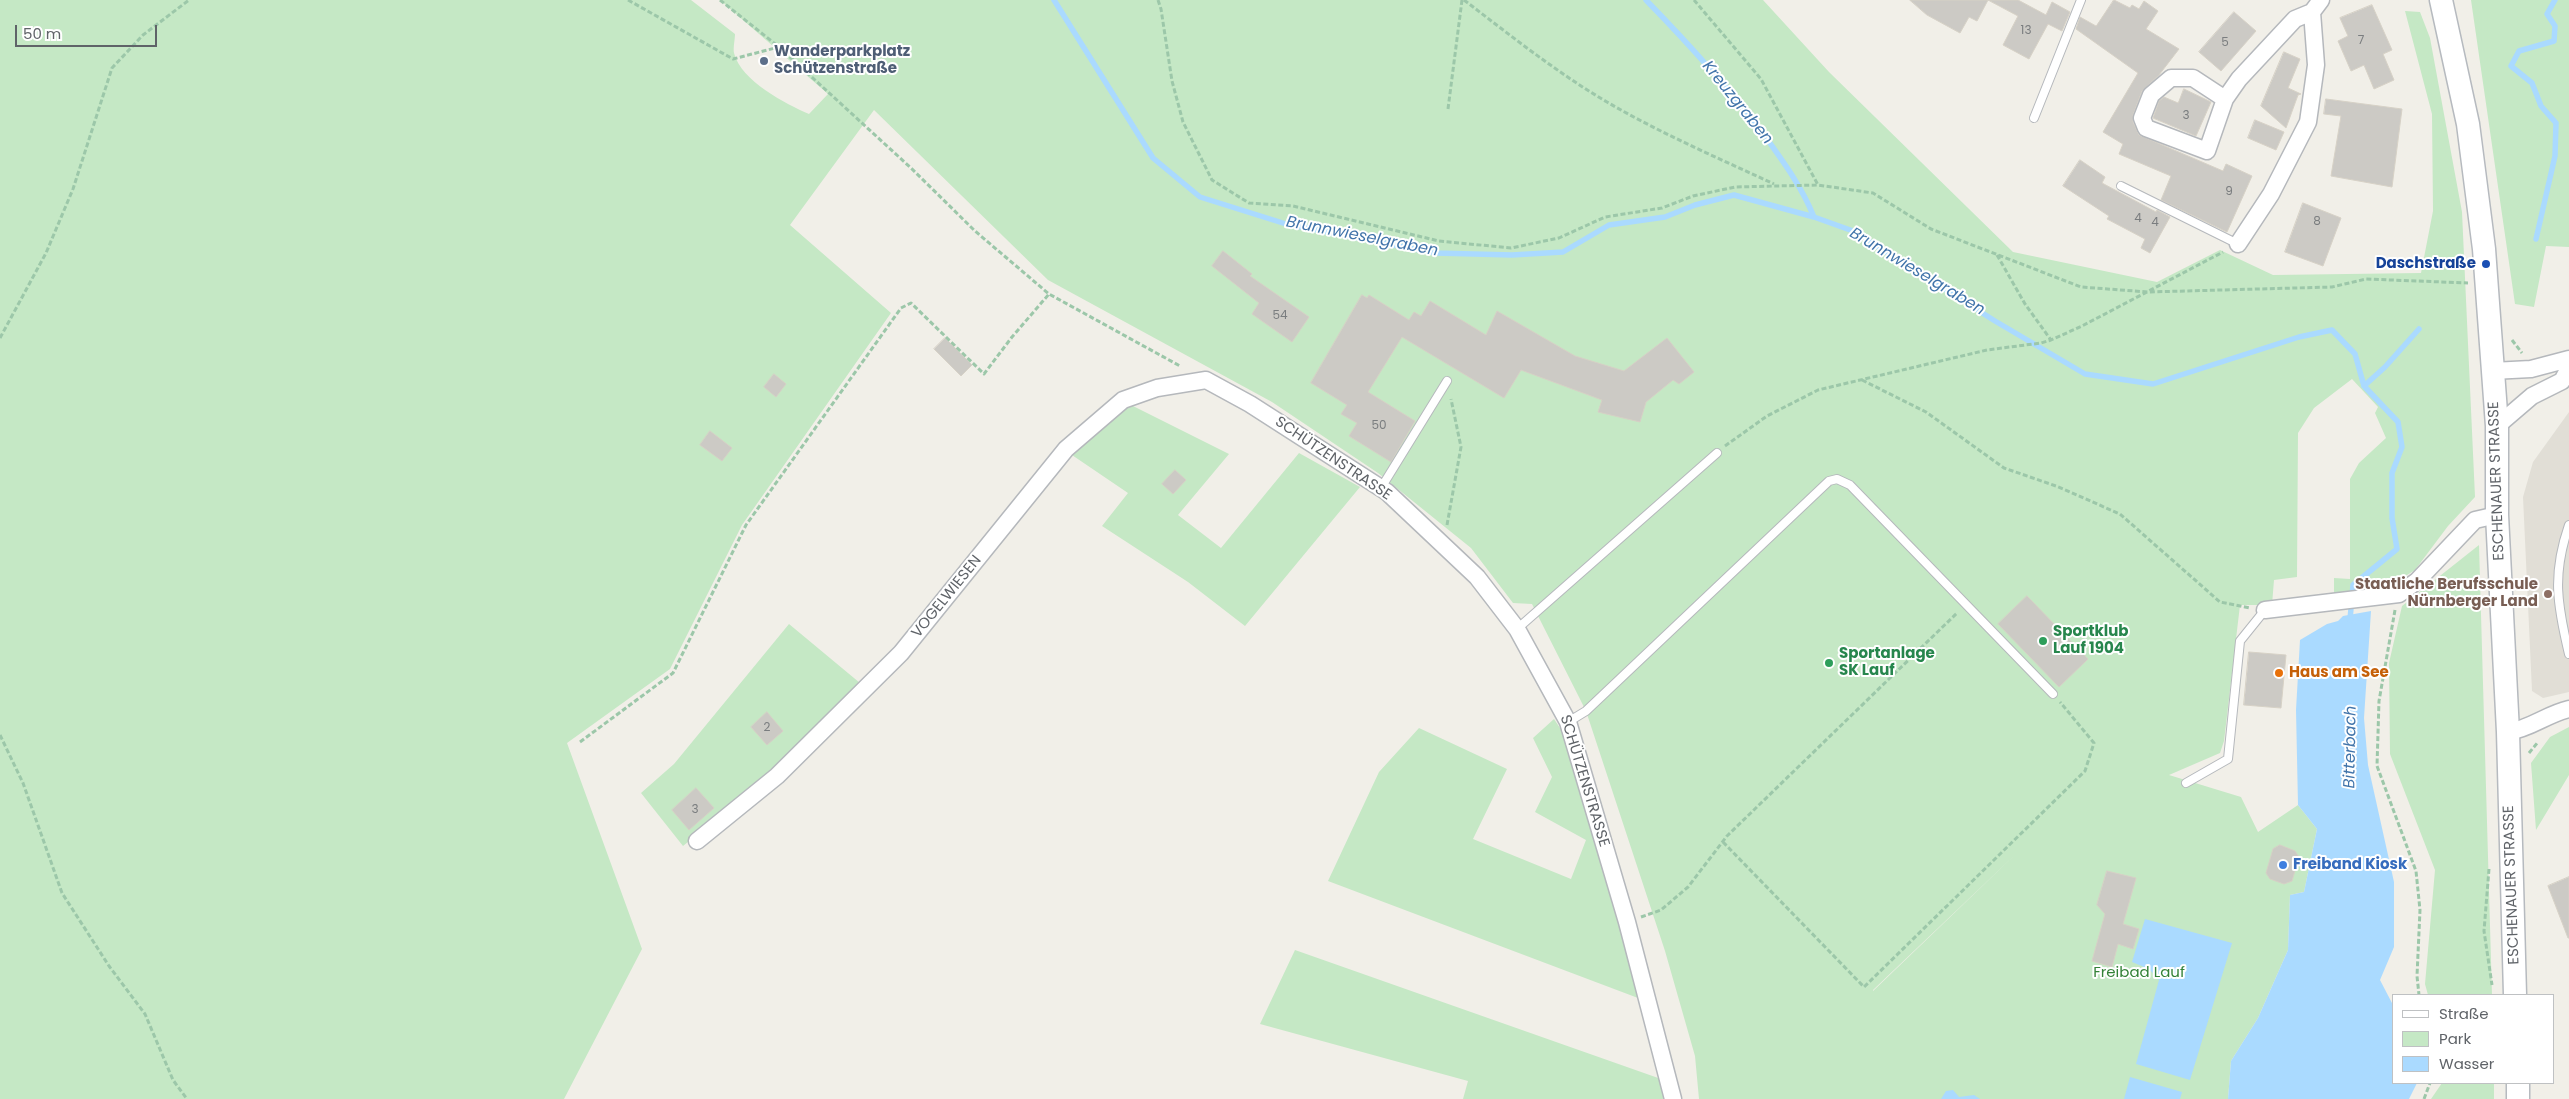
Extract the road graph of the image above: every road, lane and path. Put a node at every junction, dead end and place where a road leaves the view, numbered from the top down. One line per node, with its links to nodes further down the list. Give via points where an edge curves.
1 (189, 0): 22 (path, via 143,35 112,68 73,189 46,253)
2 (628, 0): 10 (path, via 733,59)
3 (720, 0): 10 (path)
4 (1158, 0): 14 (path, via 1172,81 1183,122 1212,180 1249,203 1293,206 1439,241 1511,248 1559,238 1605,217 1662,208 1693,196 1736,187)
5 (1463, 0): 12 (path); 14 (path, via 1606,102)
6 (1694, 0): 15 (path, via 1761,79)
7 (2081, 0): 13 (lane)
8 (2441, 0): 26 (main road, ESCHENAUER STRASSE, via 2468,124 2482,230)
9 (2316, 6): 11 (street, via 2295,18); 17 (street, via 2316,65 2308,122 2271,194)
10 (779, 47): 21 (path, via 911,168 974,231)
11 (2225, 99): 11 (street, via 2207,151 2146,128 2142,118 2151,95 2171,78 2193,78)
12 (1448, 108)
13 (2034, 118)
14 (1774, 185): 15 (path)
15 (1818, 185): 18 (path, via 1873,193 1931,229)
16 (2121, 186): 17 (lane)
17 (2238, 244): 20 (path)
18 (1997, 254): 20 (path, via 2081,287); 23 (path)
19 (2464, 283): 20 (path, via 2366,279 2332,287)
20 (2148, 292): 23 (path)
21 (1049, 294): 28 (path); 46 (path, via 984,374 911,303 901,308 746,525 673,673)
22 (0, 338)
23 (2050, 340): 27 (path, via 2041,344 1987,350)
24 (2569, 360): 26 (street, via 2530,369)
25 (2569, 368): 30 (street, via 2562,381 2532,396)
26 (2492, 371): 30 (main road, ESCHENAUER STRASSE)
27 (1861, 379): 31 (path, via 1818,390 1767,416); 38 (path, via 1926,412 2004,468 2120,514 2220,602)
28 (1206, 380): 32 (street, SCHÜTZENSTRASSE, via 1250,404); 48 (street, VOGELWIESEN, via 1157,388 1123,400 1066,449 901,653 777,776)
29 (1447, 381): 32 (lane); 35 (path, via 1461,447)
30 (2497, 426): 33 (main road, ESCHENAUER STRASSE)
31 (1716, 452): 39 (lane)
32 (1381, 488): 35 (street, SCHÜTZENSTRASSE)
33 (2497, 516): 36 (street, via 2475,520 2417,581); 44 (main road, ESCHENAUER STRASSE)
34 (2569, 524): 40 (lane, via 2560,553 2558,604)
35 (1444, 546): 39 (street, SCHÜTZENSTRASSE, via 1477,577)
36 (2400, 594): 38 (street); 51 (path, via 2390,631 2379,701 2377,766 2416,871 2420,910 2417,976)
37 (1966, 604): 41 (lane); 43 (lane, via 1850,485 1837,479 1829,481 1586,711); 49 (path)
38 (2265, 610): 47 (lane, via 2240,641 2228,759)
39 (1517, 629): 43 (street, SCHÜTZENSTRASSE)
40 (2569, 654)
41 (2053, 694): 49 (path, via 2094,743 2085,771 1864,987)
42 (2569, 709): 44 (street, via 2551,714 2522,730)
43 (1568, 722): 50 (street, SCHÜTZENSTRASSE)
44 (2508, 732): 52 (main road, ESCHENAUER STRASSE)
45 (0, 735): 55 (path, via 23,783 62,893 144,1014 173,1080)
46 (580, 742)
47 (2186, 783)
48 (697, 841)
49 (1723, 842): 50 (path, via 1688,887 1661,910)
50 (1626, 922): 56 (street, SCHÜTZENSTRASSE)
51 (2420, 994)
52 (2515, 994)
53 (2430, 1084): 57 (path)
54 (2518, 1084): 58 (main road)
55 (187, 1099)
56 (1673, 1099)
57 (2424, 1099)
58 (2518, 1099)

